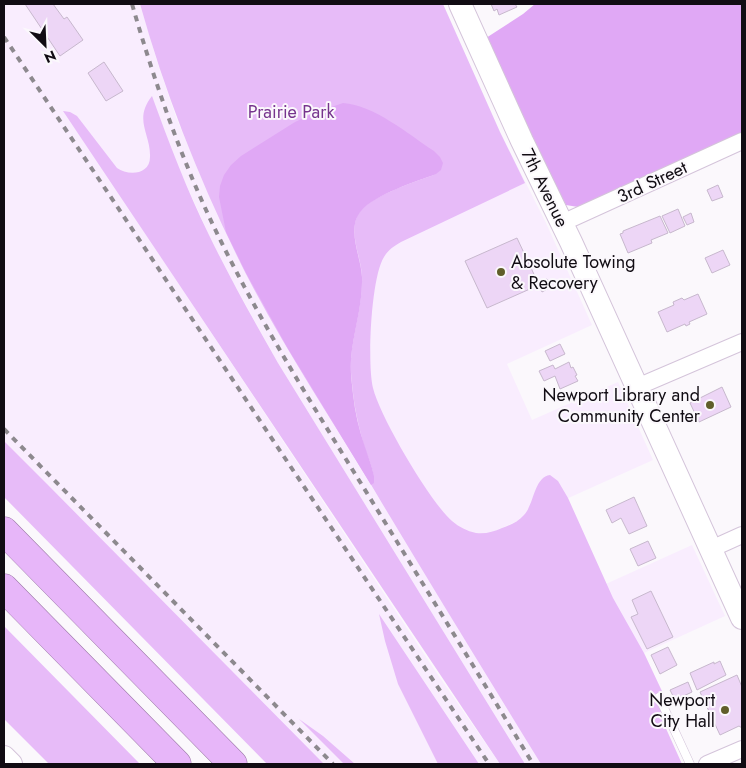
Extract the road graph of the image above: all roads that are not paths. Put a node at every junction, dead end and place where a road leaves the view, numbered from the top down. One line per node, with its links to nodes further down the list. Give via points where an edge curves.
1 (460, 4): 3 (street, 7th Avenue)
2 (742, 141): 3 (street, 3rd Street)
3 (562, 223): 5 (street, 7th Avenue)
4 (742, 342): 5 (street)
5 (637, 387): 8 (street, 7th Avenue)
6 (4, 531): 16 (highway)
7 (742, 535): 8 (street)
8 (711, 549): 10 (street, 7th Avenue)
9 (4, 588): 15 (highway)
10 (742, 618)
11 (659, 697): 17 (lane)
12 (742, 748): 18 (street)
13 (4, 757): 14 (street)
14 (11, 764)
15 (177, 764)
16 (233, 764)
17 (690, 764)
18 (707, 764)

